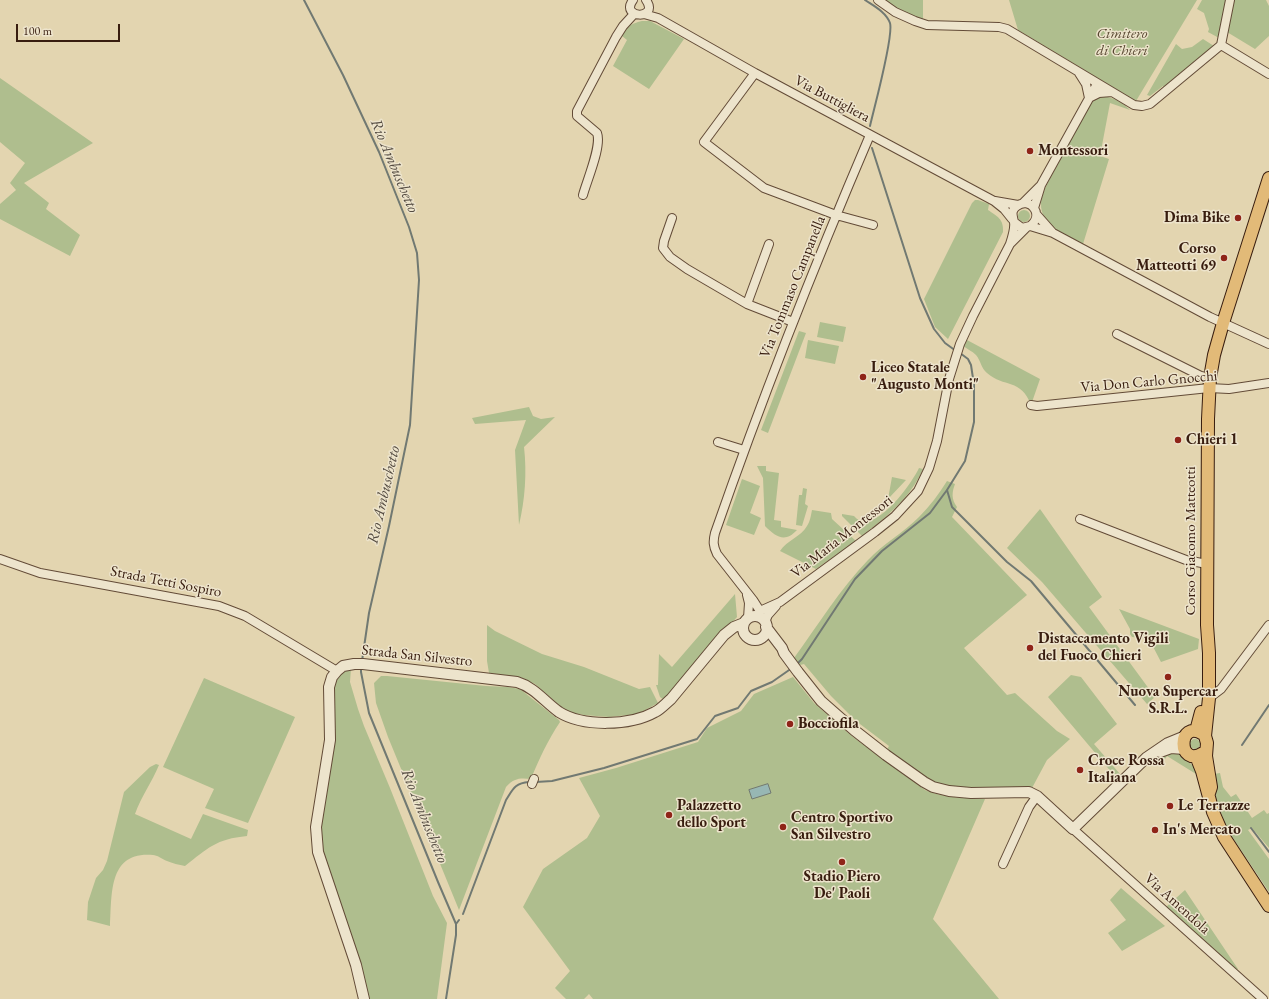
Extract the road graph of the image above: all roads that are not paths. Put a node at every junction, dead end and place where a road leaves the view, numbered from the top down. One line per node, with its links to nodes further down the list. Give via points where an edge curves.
1 (878, 0): 7 (street, via 895,12 927,25 1007,29)
2 (1230, 0): 6 (street)
3 (629, 2): 5 (street)
4 (646, 7): 5 (street, Via Buttigliera, via 639,16); 8 (street, Via Buttigliera, via 658,18)
5 (634, 14): 16 (street, via 616,36 577,111 577,116 598,133 599,137)
6 (1221, 45): 9 (street); 11 (street, via 1150,104 1134,105)
7 (1079, 72): 10 (street); 12 (street, via 1086,84)
8 (755, 73): 13 (street, Via Buttigliera); 20 (street, via 704,142 764,188)
9 (1269, 74)
10 (1097, 84): 11 (street); 12 (street)
11 (1112, 92): 12 (street, via 1099,93)
12 (1089, 98): 15 (street)
13 (870, 135): 17 (street, Via Buttigliera); 20 (street, Via Tommaso Campanella)
14 (1269, 178): 30 (main road, Corso Giacomo Matteotti)
15 (1041, 185): 18 (street); 19 (street)
16 (583, 195)
17 (994, 201): 18 (street, Via Buttigliera); 22 (street, Via Buttigliera)
18 (1020, 204): 19 (street, via 1029,204); 22 (street, via 1013,211)
19 (1035, 212): 24 (street, via 1035,222); 25 (street)
20 (836, 215): 23 (street); 29 (street, Via Tommaso Campanella)
21 (672, 218): 28 (street, via 663,248 670,257)
22 (1013, 221): 24 (street, via 1019,227); 27 (street, Via Maria Montessori)
23 (873, 225)
24 (1028, 227): 25 (street); 27 (street, Via Maria Montessori)
25 (1053, 233): 30 (street)
26 (769, 244): 28 (street)
27 (1010, 244): 42 (street, Via Maria Montessori, via 956,354 937,441 929,468 918,491 895,516 780,602 768,615)
28 (747, 304): 29 (street)
29 (793, 322): 37 (street, Via Tommaso Campanella)
30 (1223, 323): 32 (street); 33 (main road, Corso Giacomo Matteotti)
31 (1117, 334): 33 (street, via 1201,376)
32 (1269, 344)
33 (1209, 383): 34 (street, Via Don Carlo Gnocchi, via 1229,389); 35 (street, Via Don Carlo Gnocchi, via 1037,406); 40 (main road, Corso Giacomo Matteotti)
34 (1269, 383)
35 (1031, 404)
36 (718, 442): 37 (street)
37 (744, 450): 41 (street, Via Tommaso Campanella, via 713,542 714,548)
38 (1080, 519): 40 (street, via 1186,560)
39 (0, 559): 49 (street, Strada Tetti Sospiro, via 40,573 219,606 245,616)
40 (1207, 564): 43 (main road, Corso Giacomo Matteotti)
41 (747, 594): 42 (street); 42 (street, Via Tommaso Campanella, via 753,600)
42 (757, 620): 45 (street, via 743,631); 46 (street, via 764,635); 47 (street, Strada San Silvestro, via 734,627 724,634); 48 (street)
43 (1207, 625): 50 (main road, Corso Giacomo Matteotti); 51 (main road, Corso Giacomo Matteotti, via 1201,708)
44 (1269, 625): 50 (street, via 1220,689)
45 (747, 637): 46 (street, Strada San Silvestro); 47 (street, Strada San Silvestro, via 736,634)
46 (758, 639): 48 (street, via 772,644)
47 (718, 643): 49 (street, Strada San Silvestro, via 662,707 640,718 609,723 590,722 566,716 530,688 516,682 371,665 354,664)
48 (784, 653): 55 (street, via 821,701 886,755 929,785 949,791 1029,792)
49 (337, 671): 59 (street, via 329,687 330,740 316,827 318,852 356,965)
50 (1209, 698): 51 (main road, Corso Giacomo Matteotti)
51 (1195, 734): 52 (main road, Corso Giacomo Matteotti, via 1183,742); 53 (street, via 1168,743); 54 (main road, Corso Giacomo Matteotti, via 1207,743)
52 (1184, 749): 53 (street, via 1171,748); 54 (main road, via 1189,754)
53 (1154, 753): 56 (street)
54 (1201, 753): 58 (main road, Corso Giacomo Matteotti, via 1213,812 1224,837)
55 (1037, 796): 56 (street); 57 (street, via 1029,807)
56 (1073, 829): 60 (street, Via Amendola)
57 (1003, 864)
58 (1269, 906)
59 (364, 999)
60 (1263, 999)

